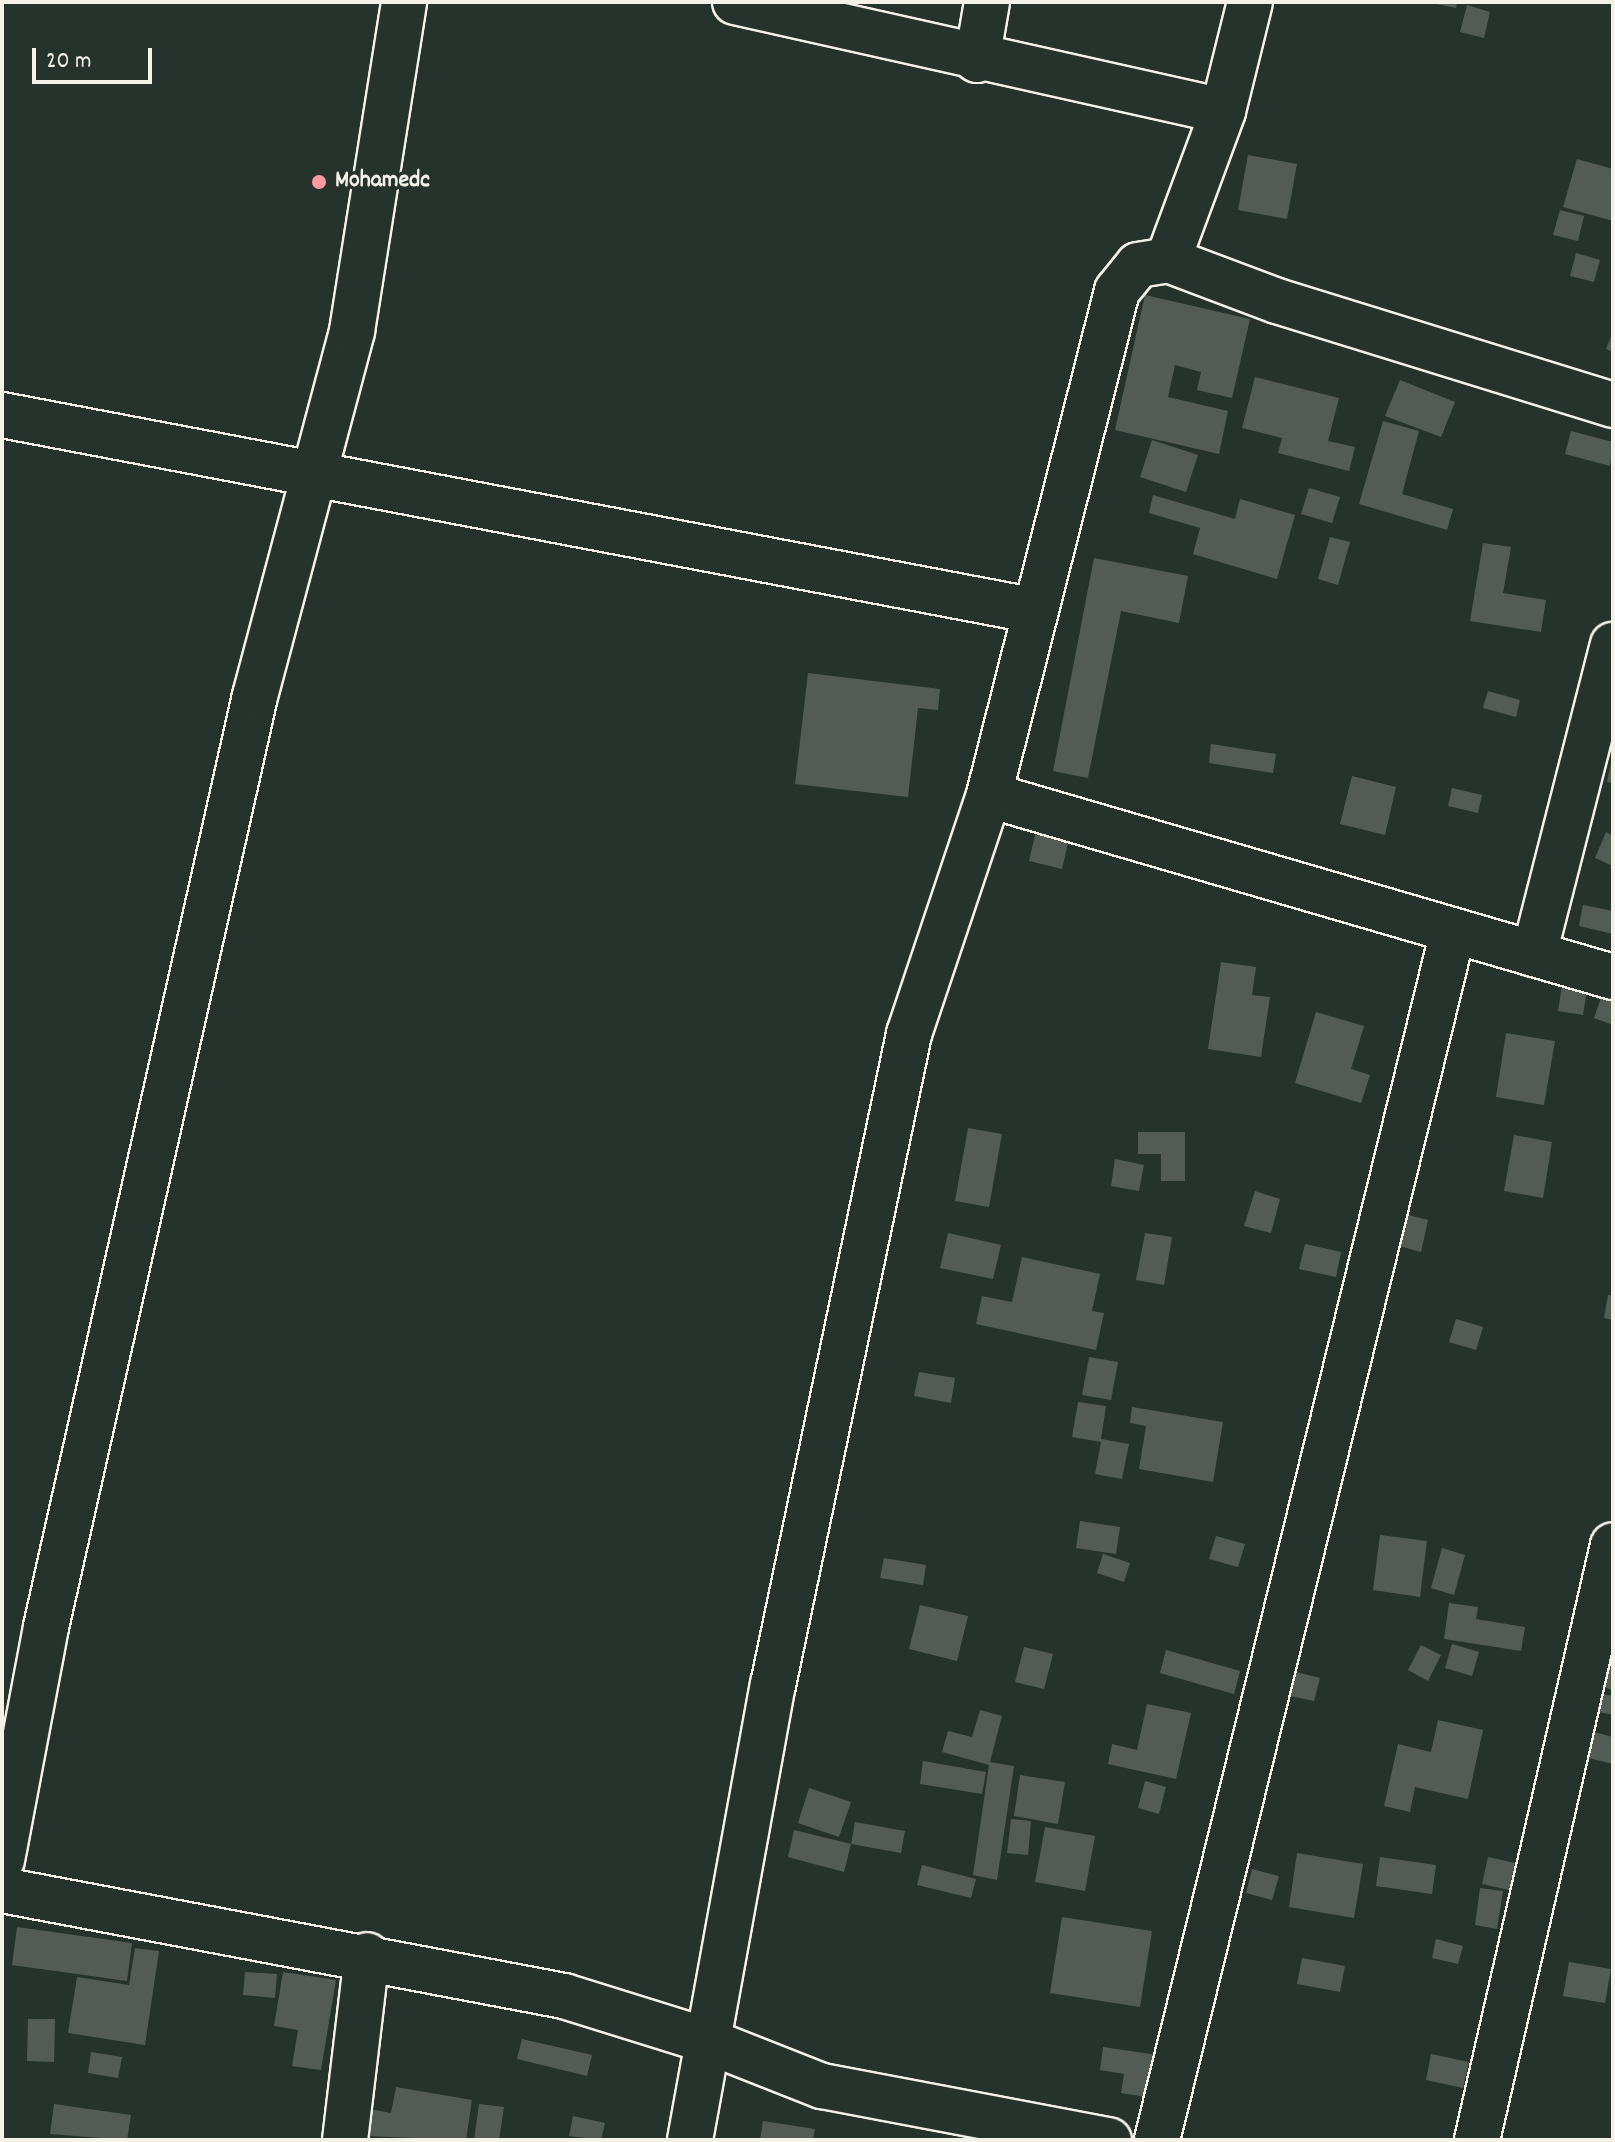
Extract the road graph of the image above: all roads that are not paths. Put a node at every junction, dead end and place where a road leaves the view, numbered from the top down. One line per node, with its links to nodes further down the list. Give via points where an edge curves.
1 (404, 2): 10 (street, via 352,331)
2 (735, 2): 5 (street)
3 (987, 2): 5 (street)
4 (1250, 2): 6 (street)
5 (977, 60): 6 (street)
6 (1223, 111): 7 (street)
7 (1168, 260): 8 (street, via 1277,301); 11 (street, via 1138,265 1117,291)
8 (1613, 405)
9 (2, 415): 10 (street)
10 (314, 475): 11 (street); 18 (street, via 248,727 46,1627)
11 (1036, 611): 13 (street)
12 (1613, 645): 15 (street)
13 (989, 795): 14 (street); 21 (street, via 909,1034)
14 (1453, 931): 15 (street); 25 (street)
15 (1534, 954): 16 (street)
16 (1613, 977)
17 (1613, 1545): 26 (street)
18 (2, 1860)
19 (2, 1890): 20 (street)
20 (367, 1955): 21 (street, via 564,1996); 22 (street)
21 (705, 2040): 23 (street); 24 (street, via 822,2086)
22 (345, 2140)
23 (690, 2140)
24 (1109, 2140)
25 (1157, 2140)
26 (1477, 2140)

